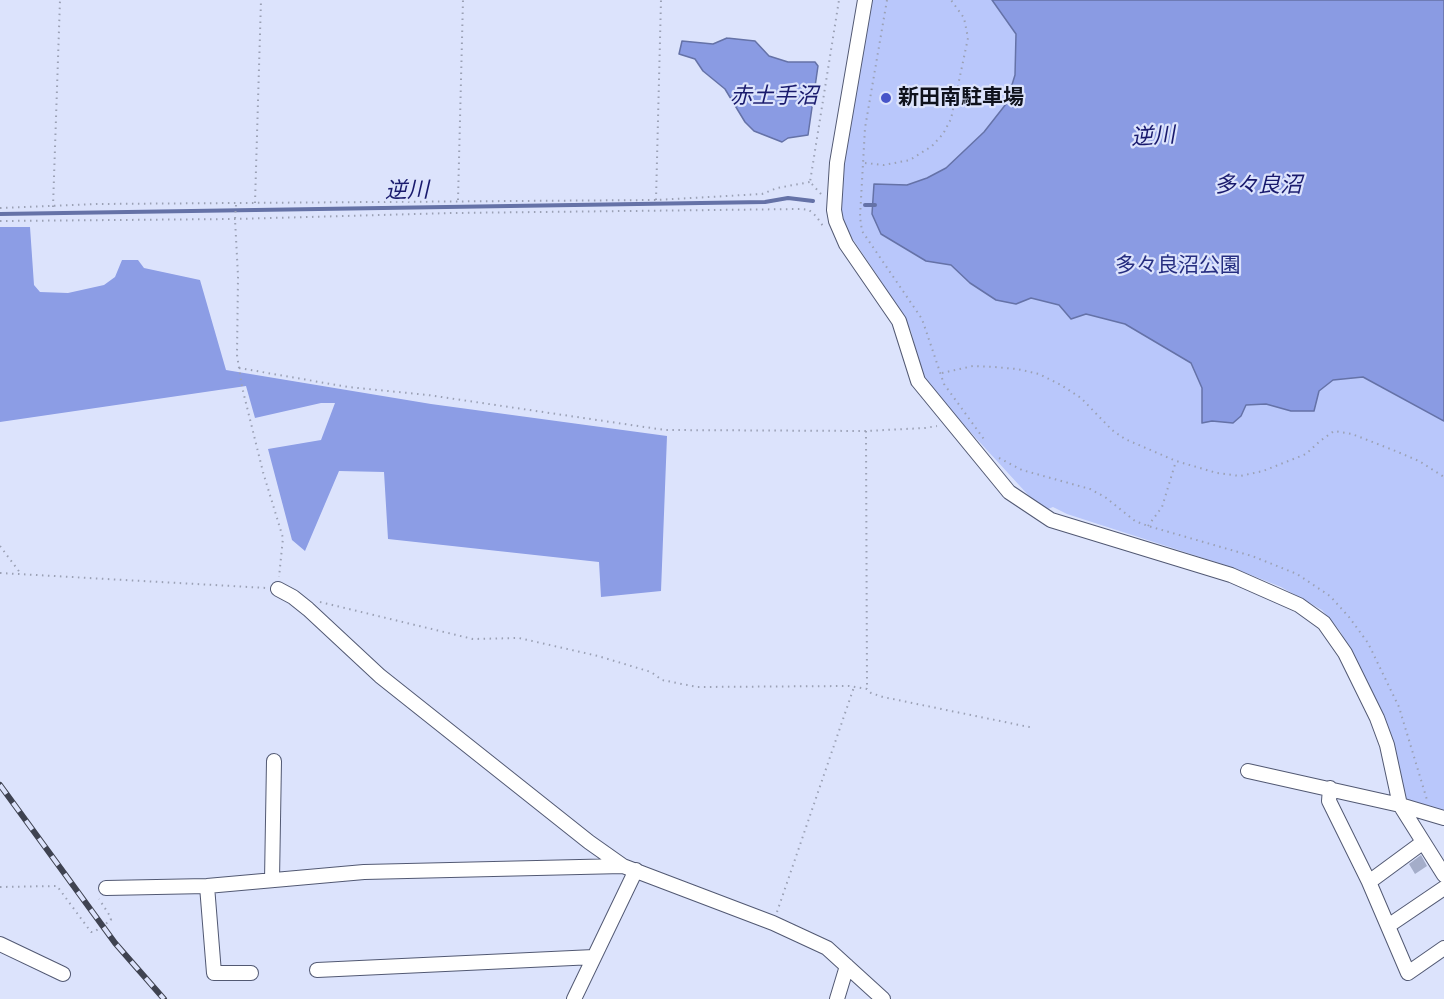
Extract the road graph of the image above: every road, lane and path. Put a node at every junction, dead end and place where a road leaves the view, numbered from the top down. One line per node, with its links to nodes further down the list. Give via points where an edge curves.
1 (60, 0): 16 (path)
2 (261, 0): 14 (path)
3 (463, 0): 12 (path)
4 (661, 0): 13 (path)
5 (839, 0): 10 (path)
6 (866, 0): 25 (street, via 837,163 836,221 846,244 899,321 918,381)
7 (887, 0): 9 (path, via 865,128)
8 (951, 0): 9 (path, via 964,18 968,39 951,119 932,146 910,160 884,165)
9 (865, 163): 24 (path, via 862,231 922,319)
10 (810, 182): 11 (path); 13 (path, via 762,194)
11 (823, 199)
12 (458, 200): 13 (path); 14 (path)
13 (656, 200)
14 (255, 203): 15 (path)
15 (236, 204): 16 (path); 20 (path)
16 (53, 207): 17 (path)
17 (0, 208)
18 (820, 209): 19 (path)
19 (816, 216): 20 (path, via 802,209); 22 (path)
20 (235, 218): 21 (path); 23 (path)
21 (0, 221)
22 (826, 230)
23 (239, 368): 26 (path, via 348,387 665,430); 35 (path, via 283,538)
24 (941, 373): 27 (path, via 944,384); 29 (path, via 973,366 1040,374 1082,398 1125,440)
25 (950, 422): 26 (path, via 925,428); 44 (street, via 1008,492 1051,520 1231,575 1314,614 1345,653 1377,718 1388,745)
26 (866, 431): 38 (path)
27 (991, 448)
28 (997, 457): 31 (path, via 1022,470 1090,489)
29 (1176, 460): 30 (path, via 1240,476 1306,454 1334,431 1352,434 1419,461); 31 (path, via 1162,507)
30 (1444, 477)
31 (1148, 526): 43 (path, via 1261,560 1297,574 1330,596 1368,643 1399,707)
32 (0, 546): 34 (path)
33 (0, 573): 34 (path)
34 (21, 574): 35 (path)
35 (278, 589): 47 (street, via 308,609 380,676 589,842)
36 (315, 600): 37 (path, via 474,639 519,638 697,687)
37 (854, 687): 38 (path); 55 (path)
38 (867, 688): 39 (path, via 883,698)
39 (1034, 728)
40 (274, 761): 49 (street)
41 (1248, 771): 42 (street)
42 (1330, 788): 44 (street); 50 (street, via 1329,801)
43 (1428, 803)
44 (1400, 805): 45 (street); 46 (street)
45 (1444, 818)
46 (1422, 843): 48 (street); 50 (street)
47 (629, 868): 49 (street, via 364,872); 55 (street); 59 (street)
48 (1444, 875)
49 (272, 880): 51 (street)
50 (1369, 882): 56 (street)
51 (207, 886): 53 (street); 62 (street, via 214,973)
52 (0, 887): 53 (path, via 57,886 91,932 111,920 99,896)
53 (106, 888)
54 (1444, 888): 56 (street)
55 (773, 923): 60 (street, via 827,948)
56 (1388, 926): 58 (street, via 1408,973)
57 (0, 944): 63 (street)
58 (1444, 948)
59 (594, 957): 61 (street); 64 (street)
60 (847, 966): 65 (street); 66 (street)
61 (317, 970)
62 (251, 973)
63 (63, 974)
64 (574, 999)
65 (837, 999)
66 (883, 999)

